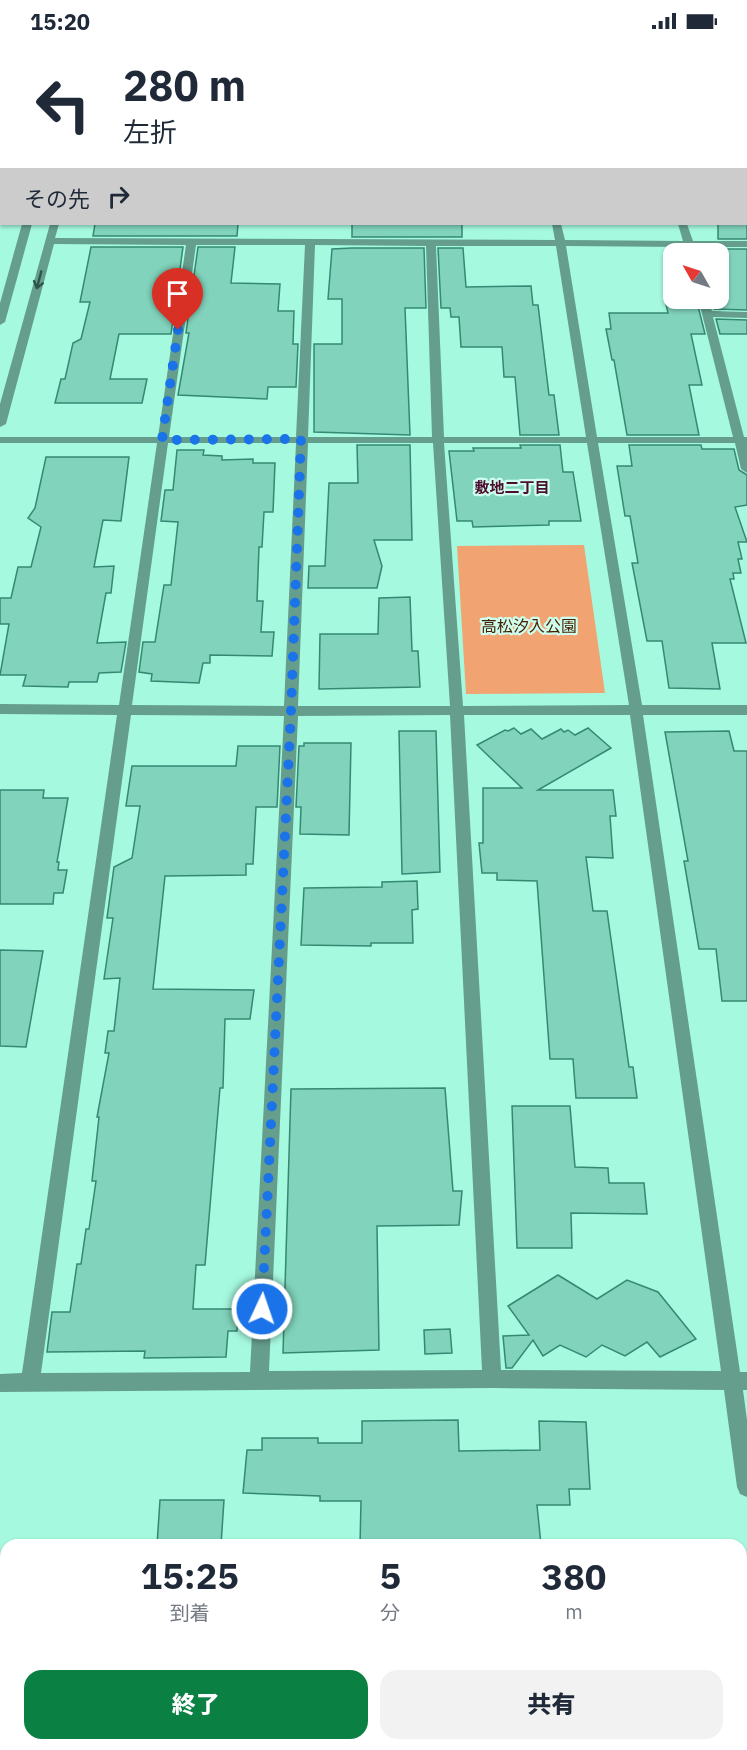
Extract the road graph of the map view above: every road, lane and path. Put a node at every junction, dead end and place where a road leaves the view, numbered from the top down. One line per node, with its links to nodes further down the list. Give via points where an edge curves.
1 (27, 225): 17 (street)
2 (54, 225): 5 (street)
3 (557, 225): 9 (street)
4 (683, 225): 10 (street)
5 (49, 241): 6 (street); 18 (street, one-way to 18)
6 (191, 242): 7 (street); 22 (street)
7 (310, 242): 8 (street); 19 (street)
8 (431, 243): 9 (street); 20 (street)
9 (560, 243): 13 (street); 24 (street)
10 (688, 243)
11 (747, 244): 12 (street)
12 (729, 246)
13 (663, 248)
14 (706, 309): 15 (street)
15 (707, 314): 16 (street); 23 (street)
16 (747, 315)
17 (0, 322)
18 (0, 424)
19 (301, 439): 20 (street); 22 (street); 30 (street)
20 (438, 439): 24 (street); 31 (street)
21 (0, 440): 22 (street)
22 (162, 440): 27 (street)
23 (743, 440): 24 (street); 25 (street)
24 (593, 441): 28 (street)
25 (747, 469)
26 (0, 709): 27 (street)
27 (123, 710): 30 (street); 36 (street)
28 (636, 710): 29 (street); 31 (street); 34 (street)
29 (747, 710)
30 (291, 711): 31 (street); 33 (street)
31 (457, 711): 32 (street)
32 (492, 1379): 33 (street); 34 (street)
33 (259, 1381): 36 (street)
34 (740, 1381): 37 (street)
35 (0, 1383): 36 (street)
36 (30, 1383)
37 (747, 1487)

